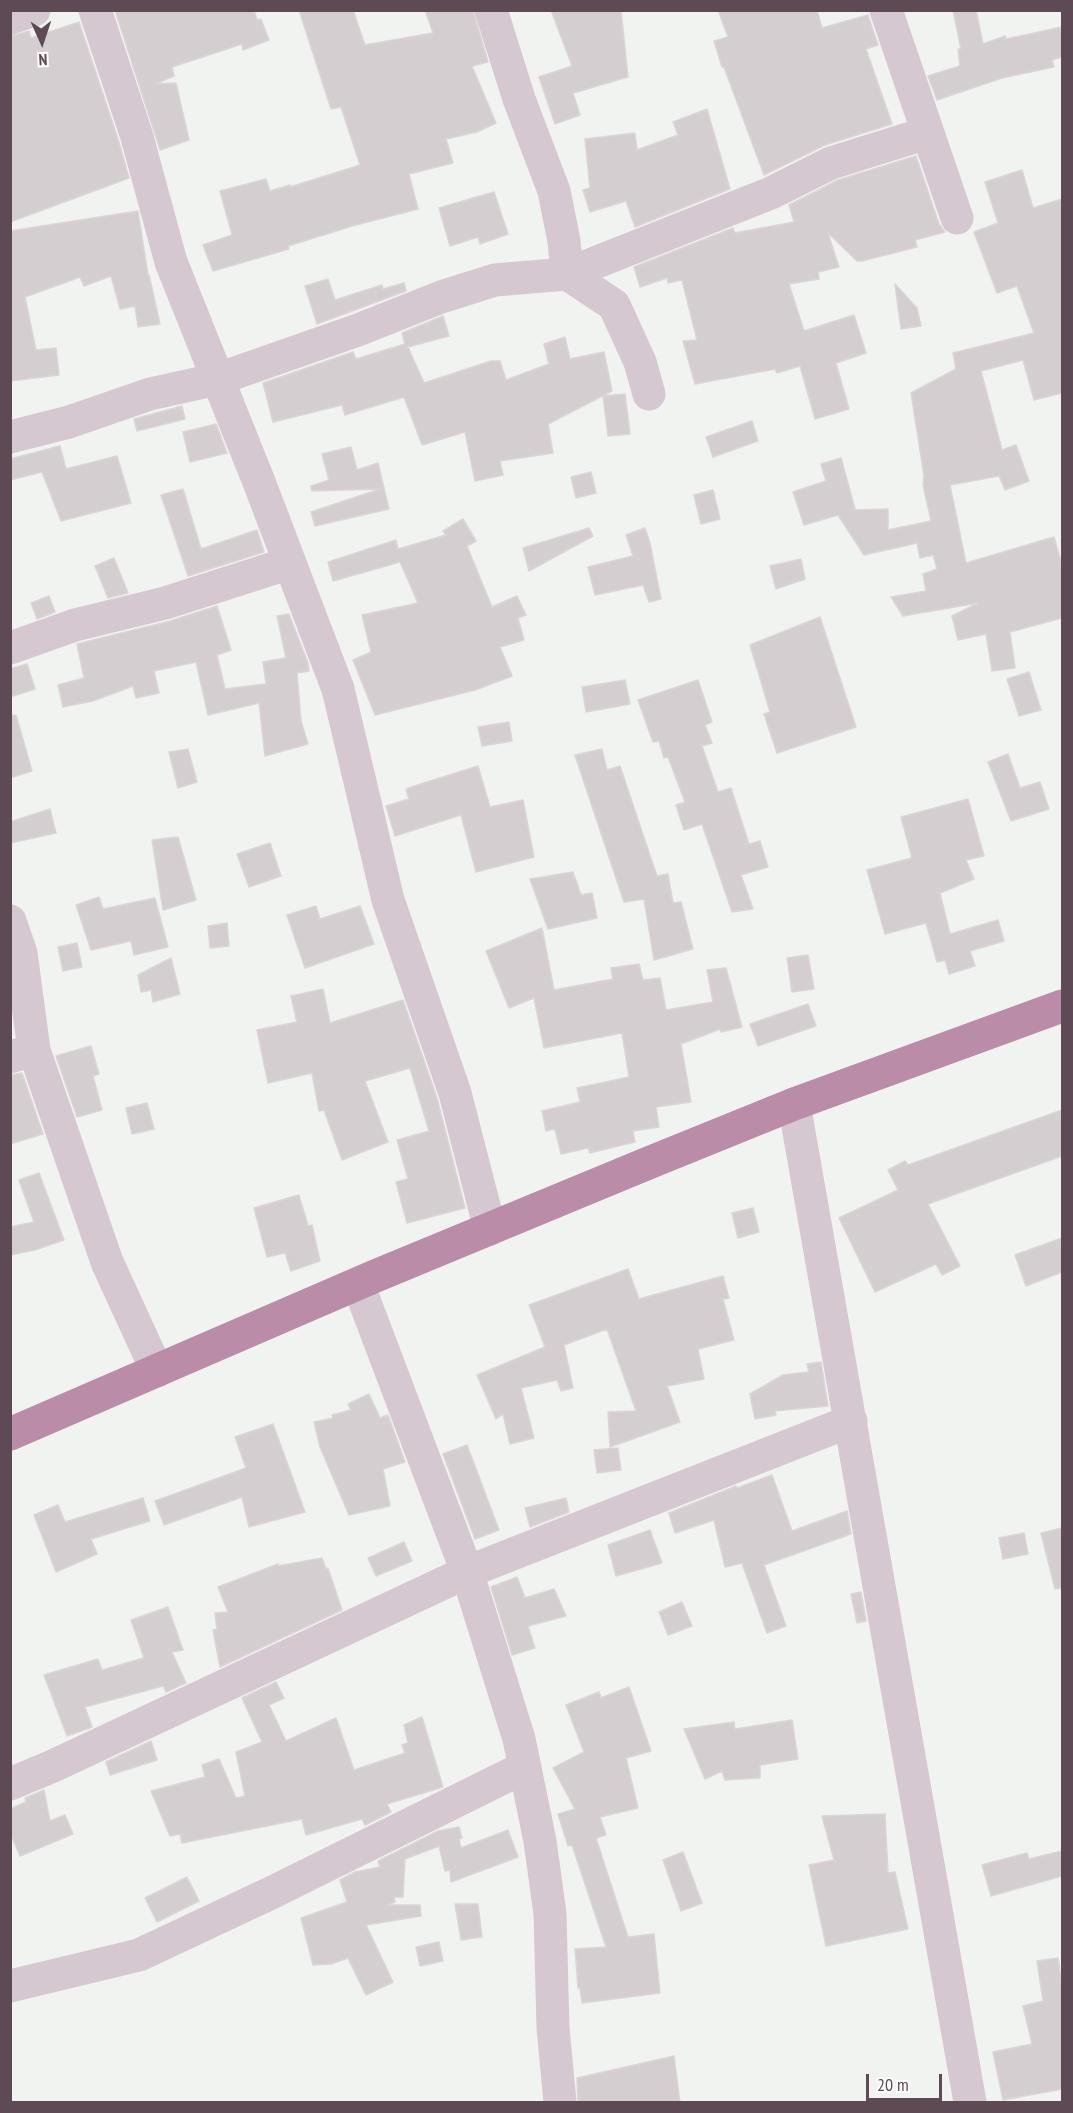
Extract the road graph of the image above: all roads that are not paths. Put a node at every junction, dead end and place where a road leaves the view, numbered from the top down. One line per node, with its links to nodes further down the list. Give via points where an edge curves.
1 (34, 10): 5 (street)
2 (95, 10): 9 (street, via 137,137 171,262)
3 (491, 10): 8 (street, via 554,191)
4 (886, 10): 6 (street)
5 (10, 18)
6 (927, 133): 7 (street); 8 (street, via 831,163 760,198)
7 (957, 218)
8 (567, 274): 9 (street, via 495,280); 10 (street, via 614,305)
9 (218, 379): 11 (street, via 150,394); 12 (street)
10 (649, 394)
11 (10, 437)
12 (290, 563): 13 (street, via 165,603 75,625); 18 (street, via 338,688 388,900 455,1093)
13 (10, 648)
14 (10, 921): 16 (street, via 21,953)
15 (1062, 1006): 17 (highway)
16 (22, 1053): 20 (street, via 106,1262)
17 (794, 1104): 18 (highway); 21 (street)
18 (490, 1229): 19 (highway)
19 (358, 1284): 20 (highway); 23 (street)
20 (156, 1371): 22 (highway)
21 (851, 1421): 23 (street); 28 (street)
22 (10, 1434)
23 (467, 1572): 24 (street); 25 (street)
24 (525, 1767): 26 (street, via 139,1955); 27 (street, via 550,1914 552,2028)
25 (10, 1784)
26 (10, 1986)
27 (560, 2103)
28 (970, 2103)

